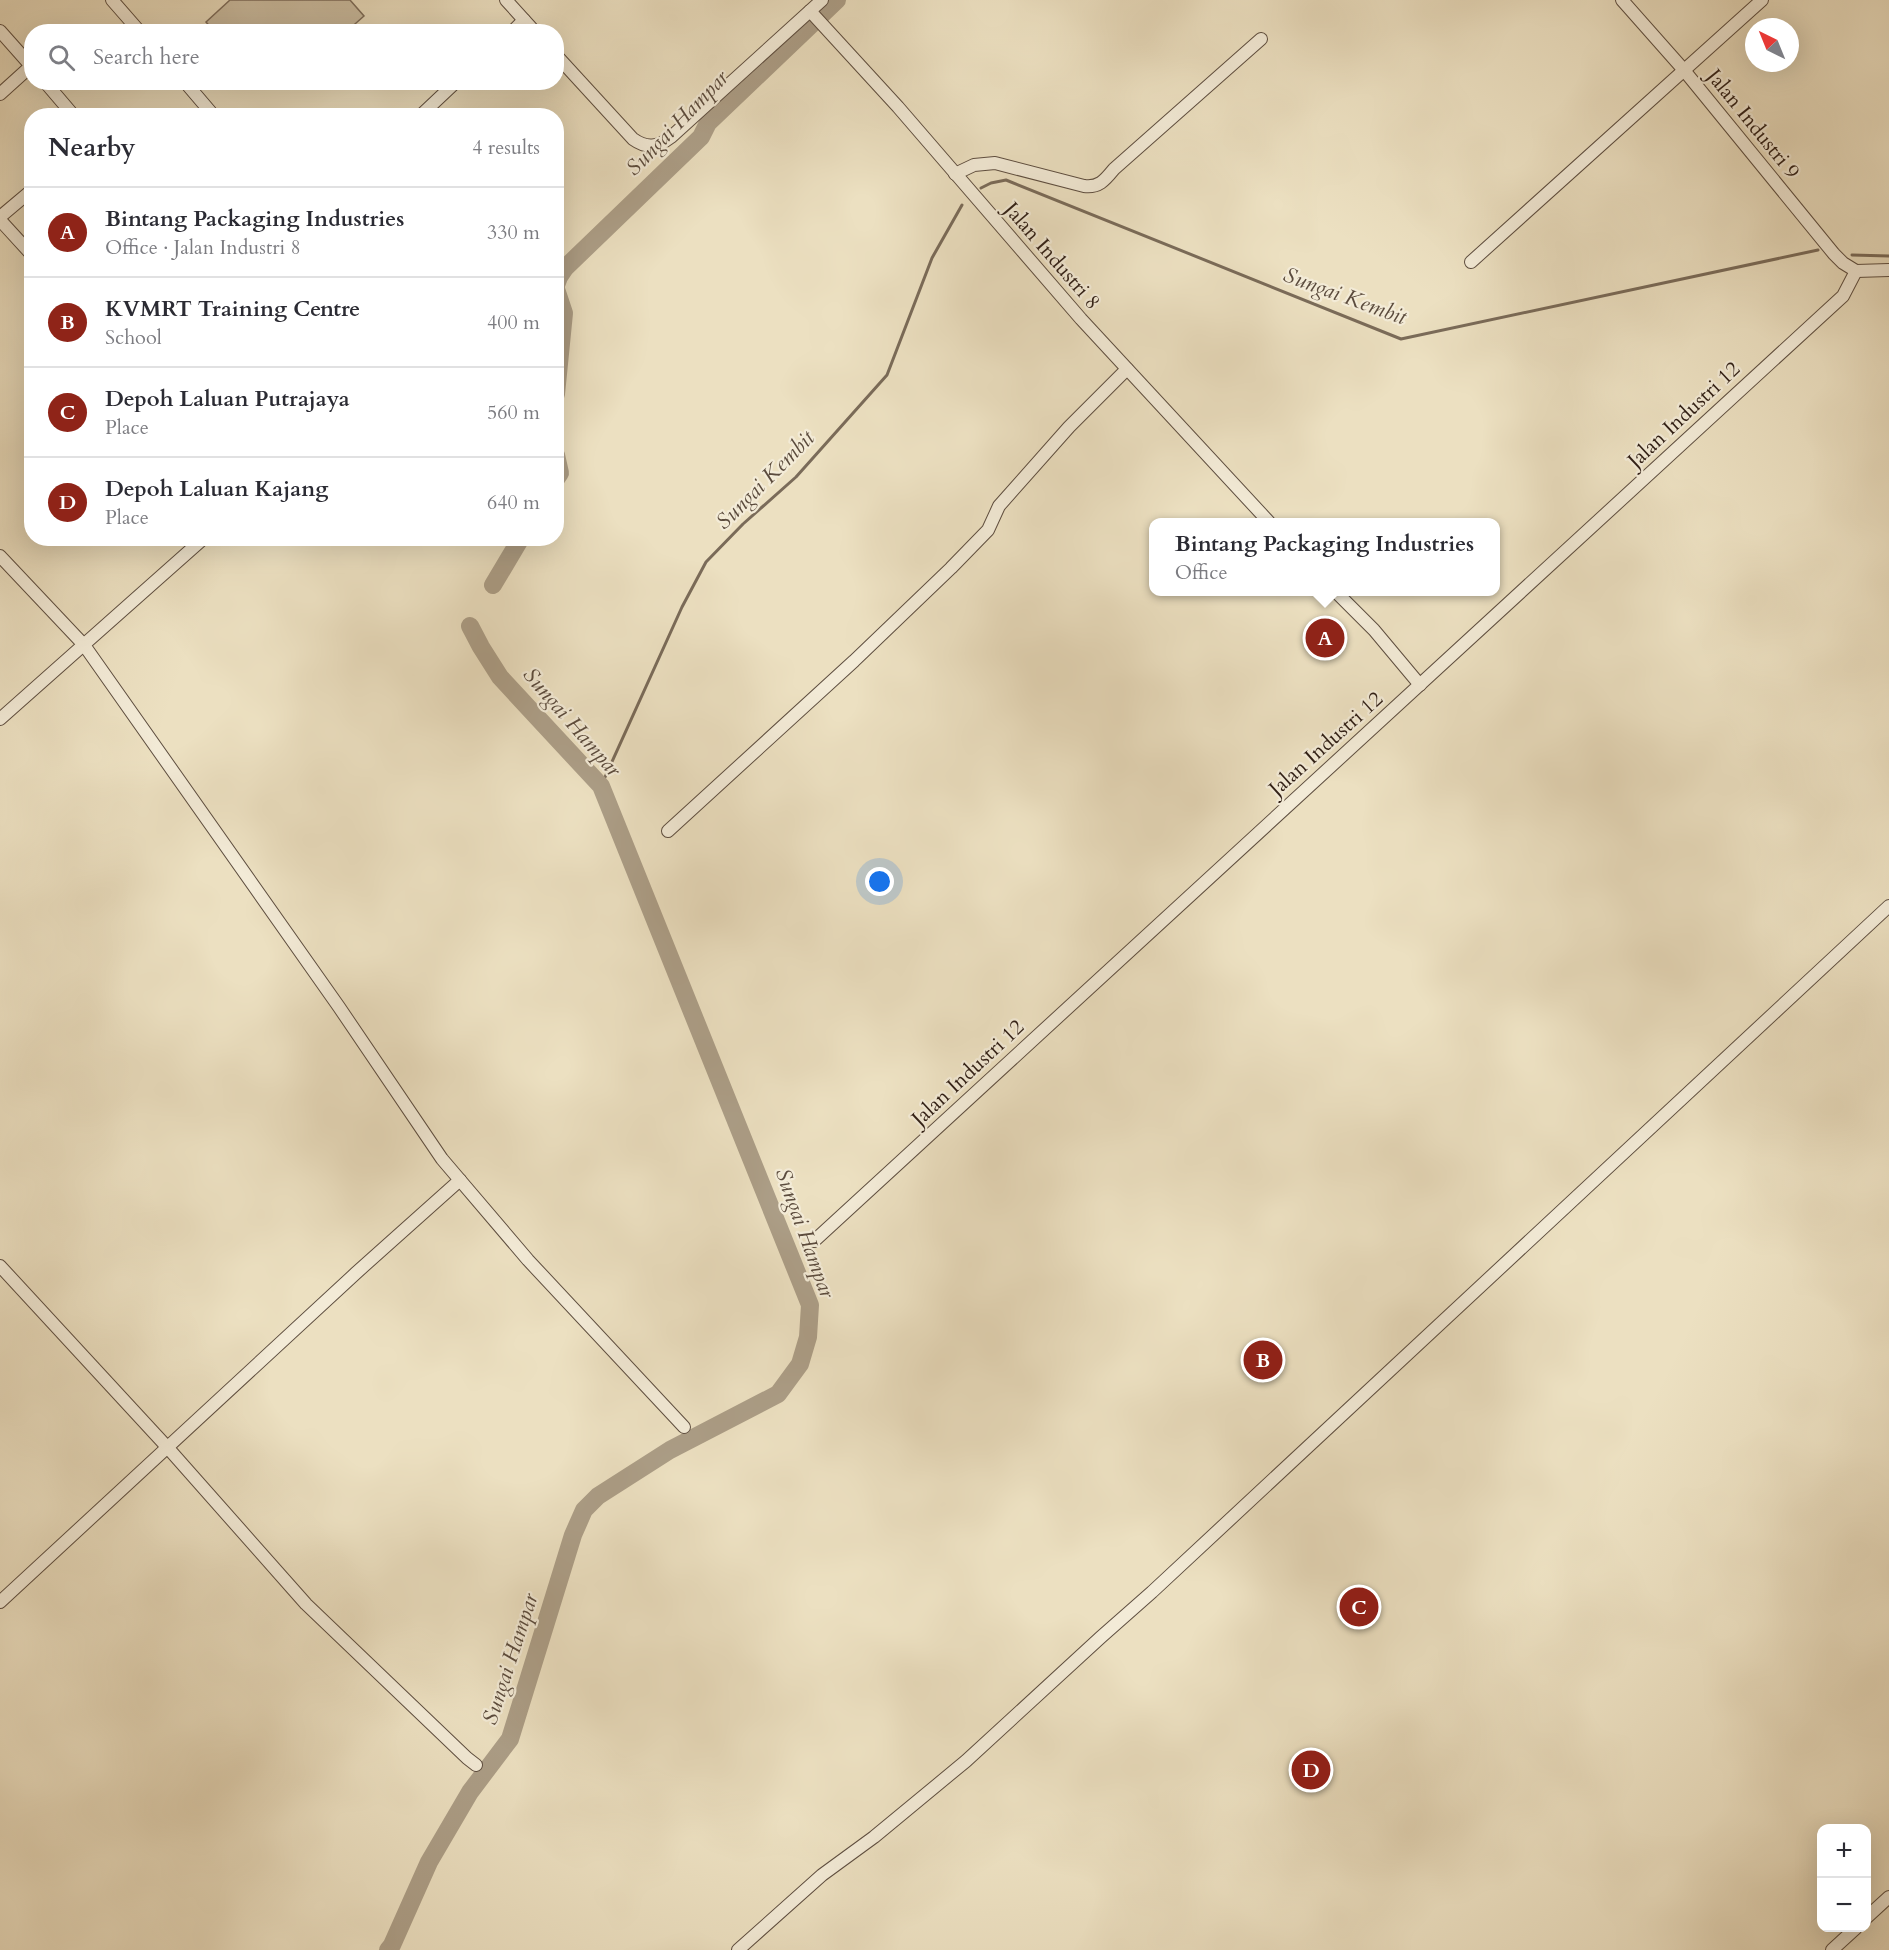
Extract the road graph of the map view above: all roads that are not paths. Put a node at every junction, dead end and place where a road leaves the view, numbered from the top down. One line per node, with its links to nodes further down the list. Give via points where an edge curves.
1 (112, 0): 8 (street)
2 (506, 0): 7 (street)
3 (822, 0): 6 (street)
4 (1622, 0): 15 (street, Jalan Industri 9)
5 (1762, 0): 15 (street)
6 (811, 12): 14 (street, via 660,144 638,143); 24 (street, Jalan Industri 8)
7 (525, 20): 9 (street); 10 (street)
8 (133, 24)
9 (521, 24)
10 (528, 24)
11 (0, 31): 13 (street)
12 (1261, 39): 24 (street, via 1100,184 1084,186 995,163 974,165)
13 (24, 59)
14 (564, 64)
15 (1683, 69): 28 (street); 30 (street, Jalan Industri 9, via 1834,254)
16 (24, 73): 20 (street)
17 (52, 90): 21 (street)
18 (192, 90): 22 (street)
19 (448, 90): 23 (street)
20 (0, 94)
21 (67, 108)
22 (207, 108)
23 (428, 108)
24 (955, 174): 31 (street, Jalan Industri 8)
25 (24, 197): 26 (street)
26 (0, 219): 27 (street)
27 (24, 246)
28 (1471, 262)
29 (1889, 270): 30 (street)
30 (1856, 271): 37 (street, Jalan Industri 12, via 1843,296)
31 (1127, 369): 32 (street, Jalan Industri 8); 39 (street, via 999,506 988,530 854,661)
32 (1265, 518)
33 (195, 546): 36 (street)
34 (0, 556): 36 (street)
35 (1341, 596): 37 (street)
36 (84, 645): 38 (street); 41 (street)
37 (1420, 685): 42 (street, Jalan Industri 12)
38 (0, 719)
39 (668, 831)
40 (1889, 906): 51 (street, via 966,1761 822,1875)
41 (460, 1180): 44 (street, via 528,1260); 45 (street)
42 (814, 1240)
43 (0, 1266): 45 (street)
44 (684, 1427)
45 (168, 1448): 46 (street); 47 (street, via 306,1604)
46 (0, 1602)
47 (476, 1765)
48 (1889, 1897): 49 (street)
49 (1871, 1913)
50 (1852, 1932): 52 (street)
51 (738, 1950)
52 (1832, 1950)

